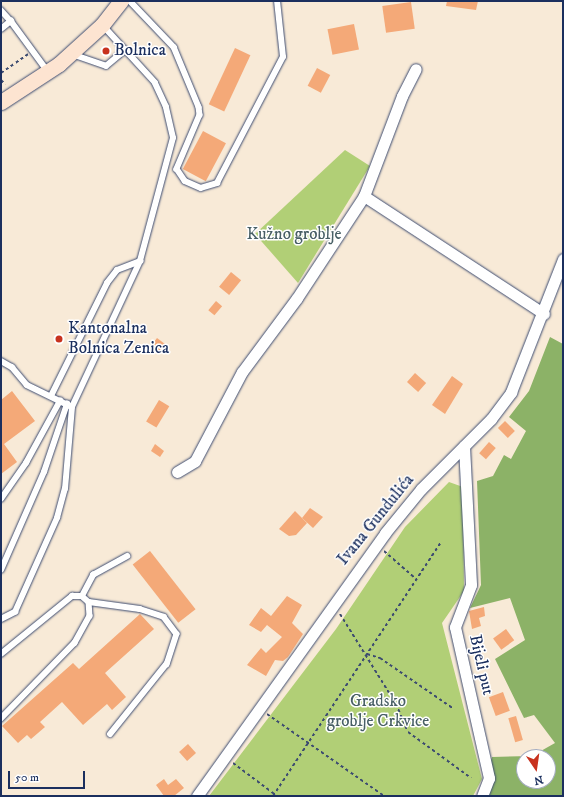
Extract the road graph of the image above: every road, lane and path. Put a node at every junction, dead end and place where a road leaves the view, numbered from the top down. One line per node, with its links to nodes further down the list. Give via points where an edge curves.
1 (121, 1): 6 (main road)
2 (130, 1): 3 (lane, via 174,47 199,107 200,115 177,169 185,181 201,188 216,183 284,57)
3 (277, 1)
4 (1, 10): 5 (lane)
5 (11, 21): 7 (lane); 8 (lane)
6 (102, 25): 9 (lane); 10 (main road)
7 (1, 29)
8 (32, 51): 12 (lane); 13 (path)
9 (124, 51): 10 (lane, via 106,66); 17 (lane, via 154,83 166,107 173,138)
10 (71, 53): 12 (main road)
11 (416, 69): 15 (street, via 402,96)
12 (48, 72): 14 (main road)
13 (1, 73)
14 (1, 102)
15 (364, 196): 18 (street); 24 (street, via 297,298 242,372 195,461)
16 (563, 259): 18 (street, Ivana Gundulića)
17 (140, 261): 20 (lane, via 117,270 107,283); 22 (lane)
18 (544, 314): 23 (street, Ivana Gundulića, via 511,392)
19 (1, 361): 20 (lane, via 12,367 27,385)
20 (51, 396): 21 (lane)
21 (60, 401): 22 (lane); 25 (lane, via 26,463)
22 (70, 406): 29 (lane); 34 (lane, via 65,489 57,518 15,612)
23 (464, 446): 27 (street, Ivana Gundulića, via 421,489); 47 (street, Bijeli put, via 471,585 455,627 489,778)
24 (177, 472)
25 (1, 499)
26 (441, 542): 30 (path)
27 (376, 545): 30 (path); 33 (street, Ivana Gundulića)
28 (127, 556): 31 (lane, via 93,575)
29 (1, 570)
30 (416, 579): 35 (path)
31 (82, 596): 32 (lane); 36 (lane, via 72,596)
32 (90, 602): 39 (lane, via 90,616 75,644); 40 (lane, via 140,609 164,617 177,634 167,664)
33 (333, 604): 35 (path); 37 (street, Ivana Gundulića)
34 (1, 619)
35 (366, 653): 38 (path, via 380,658); 41 (path); 43 (path, via 396,704 408,732)
36 (1, 654)
37 (260, 709): 41 (path); 42 (street, Ivana Gundulića)
38 (454, 709)
39 (1, 719)
40 (110, 734)
41 (308, 743): 44 (path); 46 (path)
42 (226, 757): 44 (path); 45 (street, Ivana Gundulića)
43 (471, 778)
44 (274, 795)
45 (197, 796)
46 (384, 796)
47 (482, 796)

